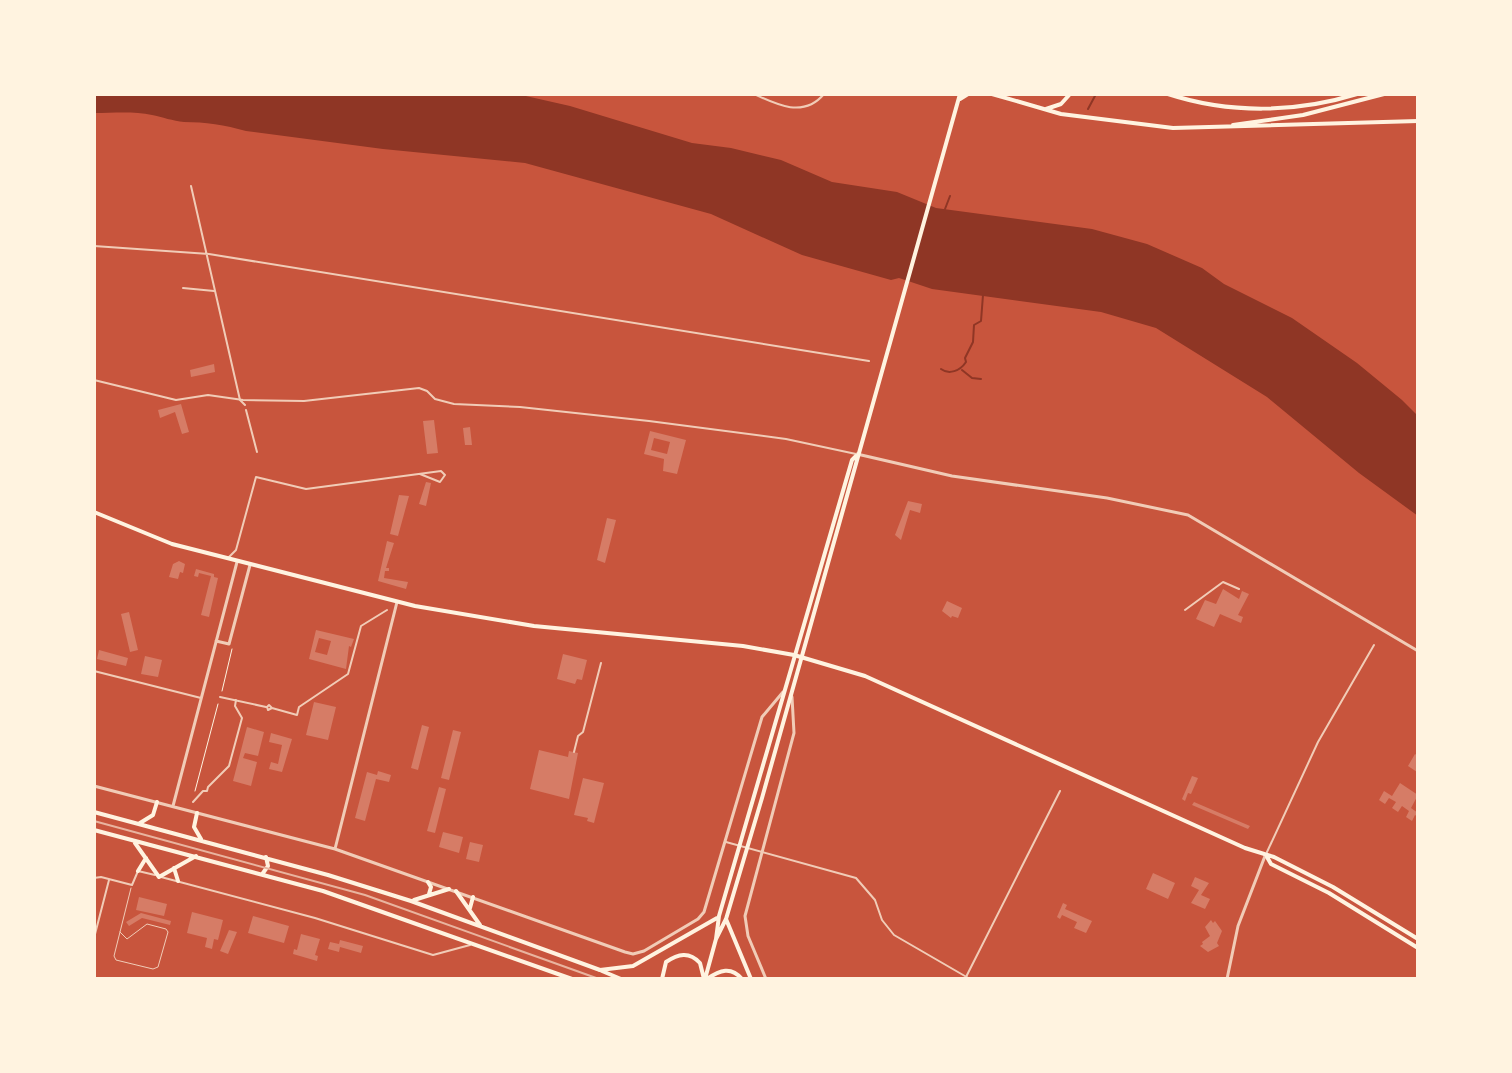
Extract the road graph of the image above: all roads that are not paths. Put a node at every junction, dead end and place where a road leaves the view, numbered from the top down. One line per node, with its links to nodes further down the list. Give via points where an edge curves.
1 (754, 94): 2 (street, via 782,108 802,107)
2 (824, 94)
3 (960, 94): 12 (main road)
4 (968, 94): 12 (main road)
5 (992, 94): 13 (main road)
6 (1070, 94): 13 (main road, via 1061,104)
7 (1168, 94): 10 (main road, via 1227,107 1270,109)
8 (1198, 94): 9 (main road)
9 (1241, 94)
10 (1357, 94)
11 (1384, 94): 15 (main road, via 1303,115)
12 (956, 105): 25 (main road)
13 (1044, 109): 15 (main road, via 1116,123)
14 (1418, 121): 15 (main road)
15 (1211, 128)
16 (191, 186): 18 (street)
17 (94, 246): 18 (street)
18 (205, 254): 20 (street); 21 (street)
19 (183, 288): 20 (street)
20 (216, 291): 23 (street)
21 (869, 361)
22 (94, 380): 23 (street, via 176,400 208,395)
23 (240, 400): 24 (street); 25 (street, via 304,401 419,388 454,404 667,423)
24 (257, 452)
25 (857, 454): 37 (street, via 952,476 1188,515); 38 (main road); 39 (main road)
26 (420, 474): 26 (street, via 441,471 445,475 440,482); 28 (street, via 306,489 256,477)
27 (94, 512): 28 (main road, via 172,544)
28 (229, 560): 29 (main road)
29 (237, 562): 30 (main road); 35 (street)
30 (250, 565): 32 (main road); 35 (street, via 229,644)
31 (1239, 589): 34 (street, via 1223,582)
32 (397, 602): 38 (main road, via 534,626 725,643); 66 (street)
33 (387, 610): 46 (street, via 361,626 348,674 299,707 297,715)
34 (1185, 610)
35 (216, 641): 45 (street)
36 (1374, 645): 70 (street, via 1318,742)
37 (1418, 651)
38 (794, 655): 39 (main road); 42 (main road)
39 (801, 657): 43 (main road); 70 (main road, via 865,676)
40 (601, 663): 49 (street)
41 (94, 671): 45 (street)
42 (784, 691): 47 (street); 48 (main road)
43 (791, 693): 53 (main road); 67 (street, via 794,733)
44 (220, 697): 46 (street)
45 (201, 698): 56 (street)
46 (236, 700): 55 (street, via 242,718 229,766)
47 (770, 706): 48 (street); 63 (street, via 762,717)
48 (778, 711): 52 (main road)
49 (574, 752)
50 (94, 786): 54 (street)
51 (1060, 791): 99 (street)
52 (754, 796): 53 (main road); 64 (main road)
53 (762, 798): 65 (main road)
54 (157, 802): 56 (street); 59 (main road, via 153,815)
55 (193, 802)
56 (173, 806): 58 (street)
57 (94, 812): 59 (main road)
58 (197, 813): 61 (main road, via 194,827); 66 (street)
59 (139, 823): 61 (main road)
60 (94, 830): 62 (main road)
61 (201, 839): 69 (main road)
62 (134, 841): 68 (main road); 71 (main road)
63 (725, 841): 64 (street); 86 (street, via 704,912 633,954)
64 (740, 845): 65 (street); 81 (main road)
65 (747, 847): 67 (street); 83 (main road)
66 (335, 849): 79 (street)
67 (761, 851): 99 (street, via 856,878 894,935); 106 (street, via 745,920)
68 (196, 856): 72 (main road); 74 (main road)
69 (266, 857): 74 (main road, via 267,868); 87 (main road)
70 (1266, 857): 95 (main road, via 1333,887); 97 (main road); 108 (street, via 1238,926)
71 (146, 858): 73 (main road); 75 (main road)
72 (174, 868): 75 (main road); 78 (main road)
73 (138, 871): 75 (street); 80 (street)
74 (261, 873): 96 (main road)
75 (159, 877): 78 (street)
76 (94, 878): 77 (street)
77 (109, 879): 80 (street); 93 (street)
78 (178, 881): 96 (street, via 433,955)
79 (428, 882): 82 (street); 85 (main road)
80 (132, 885): 92 (lane)
81 (727, 887): 83 (main road); 89 (main road)
82 (449, 889): 84 (street); 85 (main road)
83 (735, 889): 90 (main road)
84 (456, 891): 86 (street); 88 (main road)
85 (426, 896): 87 (main road)
86 (473, 897): 88 (main road)
87 (411, 901): 91 (main road)
88 (470, 911): 91 (main road)
89 (719, 916): 94 (main road); 98 (main road, via 633,966)
90 (726, 919): 94 (main road); 105 (main road)
91 (481, 927): 98 (main road)
92 (120, 932): 92 (lane, via 116,960 158,967 166,929 147,924 127,939)
93 (94, 938)
94 (716, 939): 103 (main road)
95 (1418, 939)
96 (476, 944): 100 (main road)
97 (1418, 948)
98 (600, 970): 101 (main road)
99 (965, 978): 107 (street)
100 (572, 979)
101 (621, 979)
102 (662, 979): 103 (main road, via 666,962 681,955 700,963)
103 (705, 979): 104 (main road, via 726,970)
104 (742, 979)
105 (751, 979)
106 (766, 979)
107 (970, 979)
108 (1227, 979)

